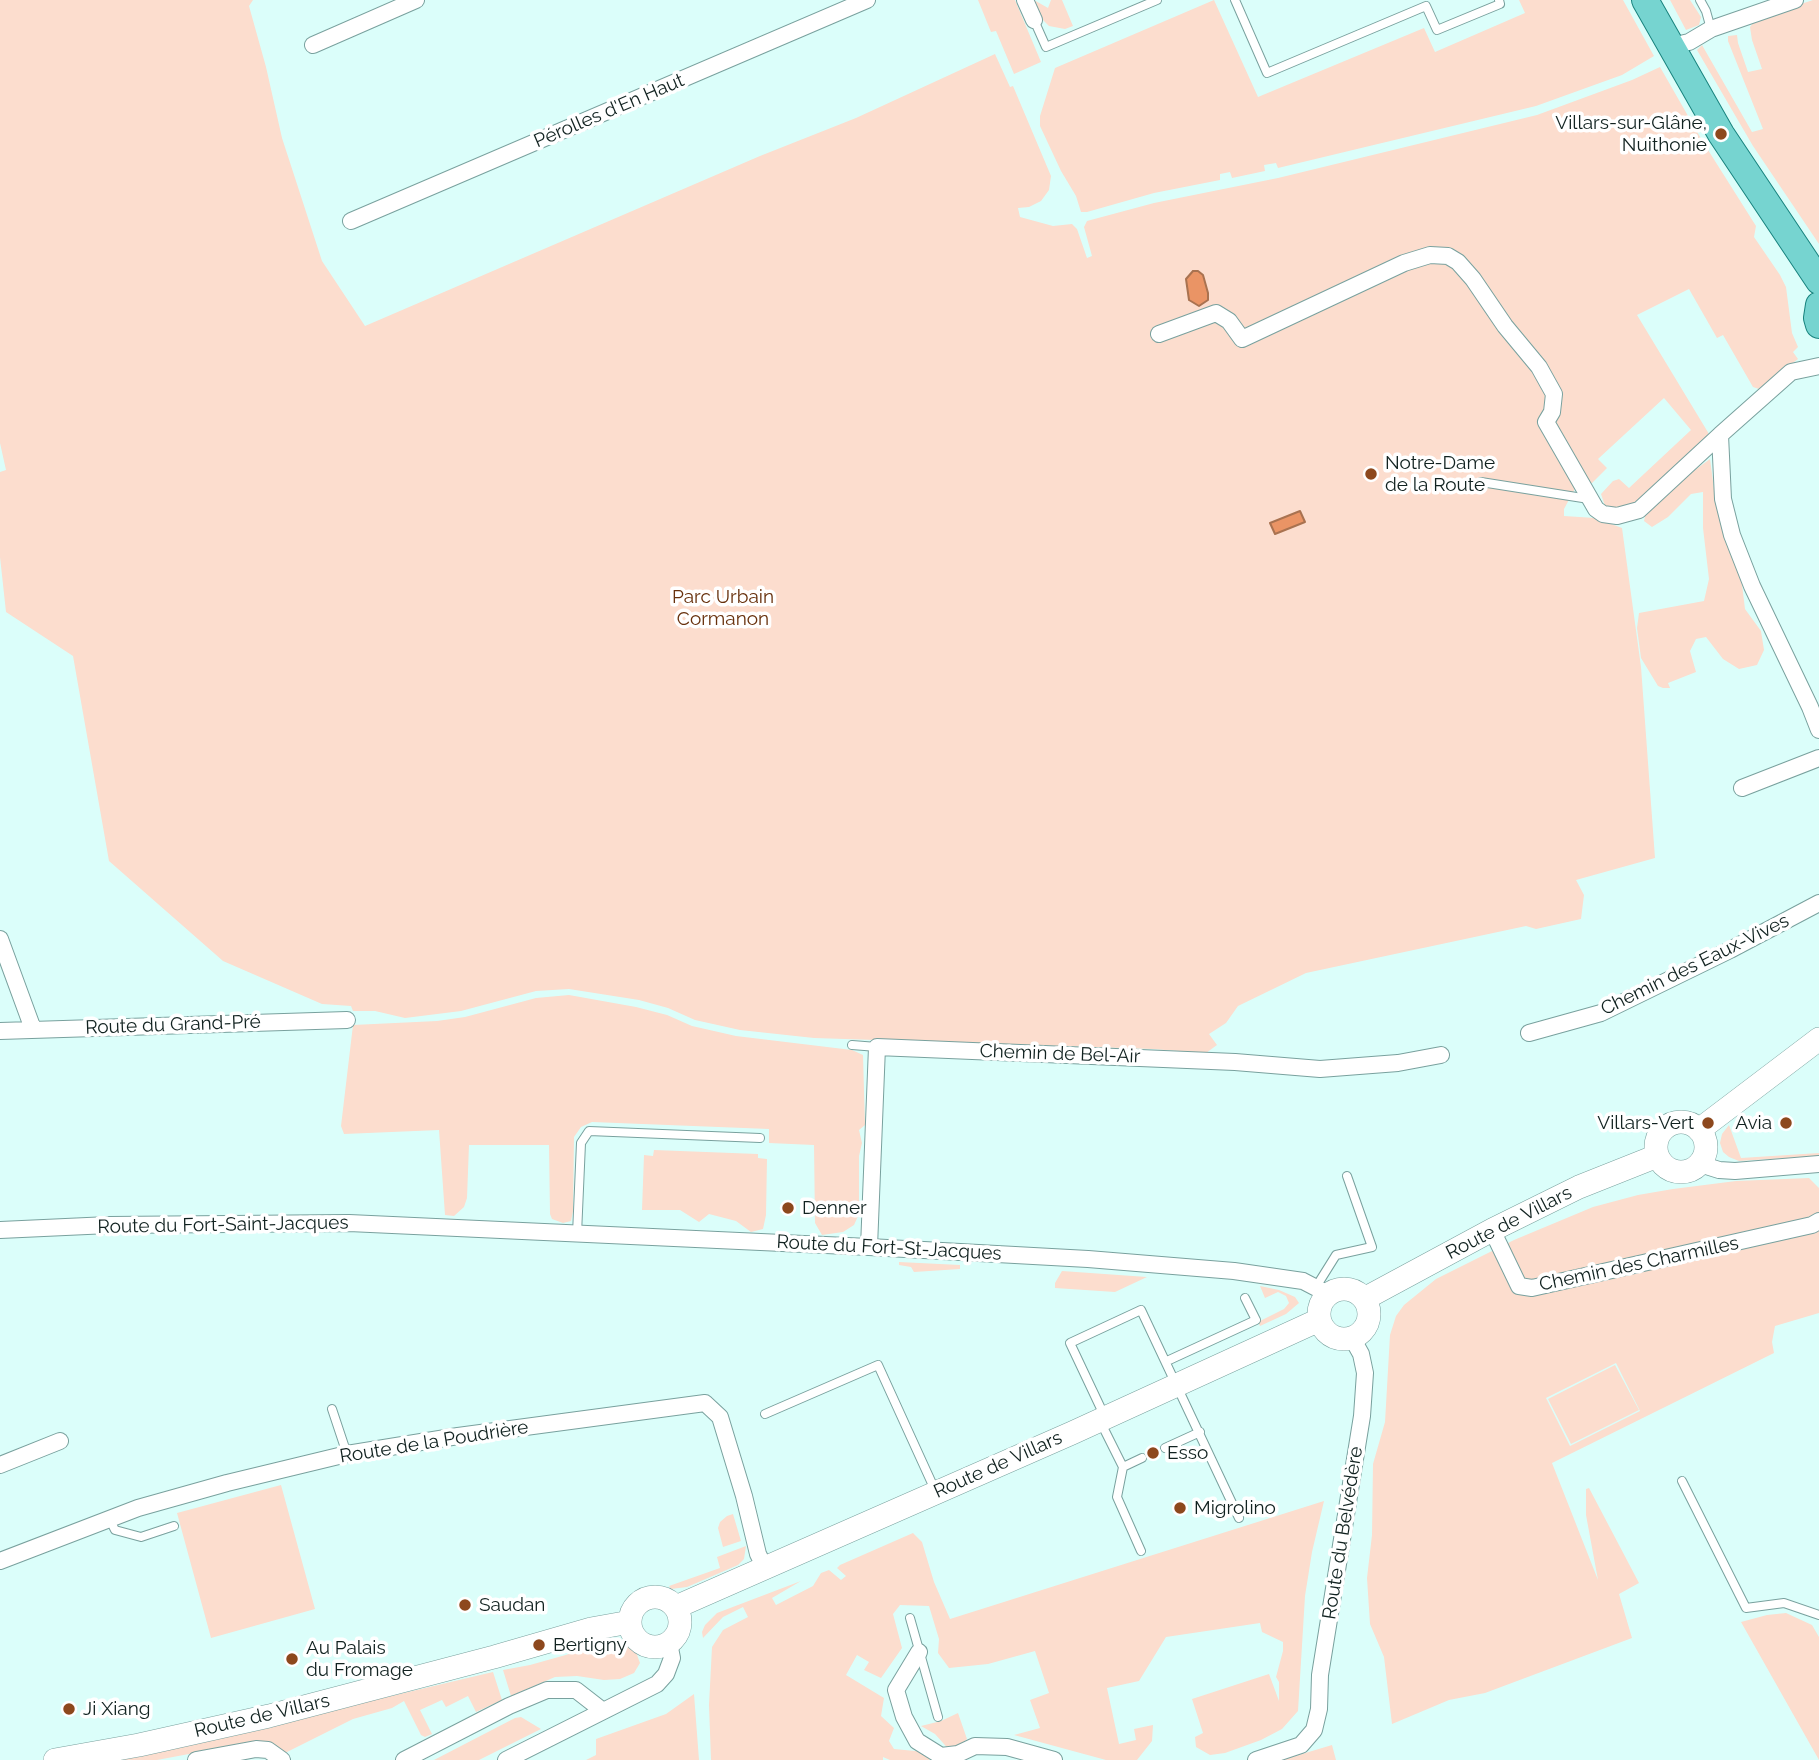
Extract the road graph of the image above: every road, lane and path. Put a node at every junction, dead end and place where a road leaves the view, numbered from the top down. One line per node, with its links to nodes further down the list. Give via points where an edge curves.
1 (416, 0): 12 (street)
2 (867, 0): 14 (street, Pérolles d'En Haut)
3 (1025, 0): 10 (street)
4 (1157, 0): 10 (lane, via 1046,47)
5 (1235, 0): 6 (lane, via 1267,74 1426,6 1437,30 1500,4)
6 (1499, 0)
7 (1646, 0): 13 (main road)
8 (1700, 0): 11 (lane)
9 (1795, 0): 11 (street)
10 (1034, 20)
11 (1711, 29): 13 (street)
12 (313, 45)
13 (1671, 46): 15 (main road, via 1721,134)
14 (351, 221)
15 (1819, 281)
16 (1819, 305): 17 (main road)
17 (1819, 325)
18 (1159, 334): 22 (street, via 1216,313 1229,321 1242,340 1404,263 1430,255 1448,256 1473,279 1539,367 1553,394 1546,422)
19 (1819, 366): 20 (street, via 1791,372)
20 (1720, 435): 22 (street, via 1631,514 1603,514); 23 (street, via 1723,499 1732,535)
21 (1482, 482): 22 (lane)
22 (1590, 499)
23 (1819, 730)
24 (1819, 758): 25 (street)
25 (1742, 788)
26 (1819, 903): 31 (street, Chemin des Eaux-Vives, via 1601,1013)
27 (0, 939): 29 (street)
28 (346, 1020): 29 (street, Route du Grand-Pré)
29 (33, 1029): 30 (street, Route du Grand-Pré)
30 (0, 1031)
31 (1529, 1033)
32 (1819, 1039): 36 (main road)
33 (852, 1045): 34 (lane)
34 (877, 1047): 35 (street, Chemin de Bel-Air, via 1320,1069); 47 (street)
35 (1441, 1055)
36 (1699, 1130): 38 (main road, via 1684,1122 1667,1126 1657,1139); 39 (main road, via 1706,1143)
37 (760, 1138): 46 (lane, via 589,1130 581,1143)
38 (1657, 1156): 39 (main road, via 1661,1164 1676,1172); 45 (main road, Route de Villars, via 1579,1187)
39 (1700, 1164): 40 (street, via 1735,1171)
40 (1819, 1164)
41 (1347, 1176): 48 (lane, via 1372,1247 1336,1255)
42 (1819, 1221): 45 (street, Chemin des Charmilles, via 1532,1288 1518,1286)
43 (446, 1228): 44 (street, Route du Fort-Saint-Jacques, via 349,1223); 46 (street, Route du Fort-St-Jacques)
44 (0, 1230)
45 (1492, 1230): 50 (main road, Route de Villars)
46 (577, 1234): 47 (street, Route du Fort-St-Jacques)
47 (869, 1247): 48 (street, Route du Fort-St-Jacques, via 1234,1271 1303,1281)
48 (1322, 1291): 50 (main road, via 1348,1289); 51 (main road)
49 (1245, 1298): 53 (lane, via 1256,1320)
50 (1364, 1299): 52 (main road, via 1368,1322)
51 (1319, 1320): 52 (main road, via 1335,1338); 54 (main road, Route de Villars)
52 (1352, 1338): 89 (street, Route du Belvédère, via 1365,1373 1362,1416 1320,1675 1319,1709 1314,1730 1301,1745)
53 (1167, 1361): 54 (lane); 57 (lane, via 1145,1308 1070,1343)
54 (1177, 1383): 57 (main road, Route de Villars); 58 (lane)
55 (332, 1409): 61 (lane)
56 (765, 1414): 66 (lane, via 878,1365)
57 (1102, 1419): 64 (lane); 66 (main road, Route de Villars)
58 (1200, 1432): 60 (lane); 67 (lane)
59 (60, 1441): 63 (street)
60 (1165, 1448)
61 (347, 1454): 68 (street, Route de la Poudrière, via 227,1483); 72 (street, Route de la Poudrière, via 705,1403 720,1417)
62 (1142, 1458): 64 (lane)
63 (0, 1465)
64 (1123, 1466): 70 (lane, via 1117,1497)
65 (1682, 1480): 74 (lane, via 1746,1608 1784,1603)
66 (936, 1493): 72 (main road, Route de Villars)
67 (1239, 1518)
68 (110, 1520): 69 (lane, via 115,1530 141,1536); 71 (street, Route de la Poudrière)
69 (174, 1526)
70 (1140, 1550)
71 (0, 1560)
72 (765, 1568): 73 (main road, Route de Villars)
73 (676, 1607): 76 (main road, via 666,1599 649,1597 636,1605); 77 (main road, via 680,1628)
74 (1819, 1615)
75 (910, 1618): 78 (lane)
76 (629, 1622): 77 (main road, via 634,1637 644,1645); 82 (main road, Route de Villars, via 269,1716)
77 (669, 1643): 79 (street, via 672,1658 657,1684)
78 (919, 1652): 80 (lane); 81 (street, via 896,1690 917,1741 941,1756)
79 (604, 1711): 85 (street, via 576,1690 547,1690); 86 (street)
80 (938, 1717)
81 (975, 1746): 87 (lane); 88 (street, via 1007,1747)
82 (55, 1760)
83 (196, 1760): 84 (street, Route de Villars, via 256,1749 268,1750)
84 (282, 1760)
85 (404, 1760)
86 (506, 1760)
87 (957, 1760)
88 (1054, 1760)
89 (1256, 1760)

